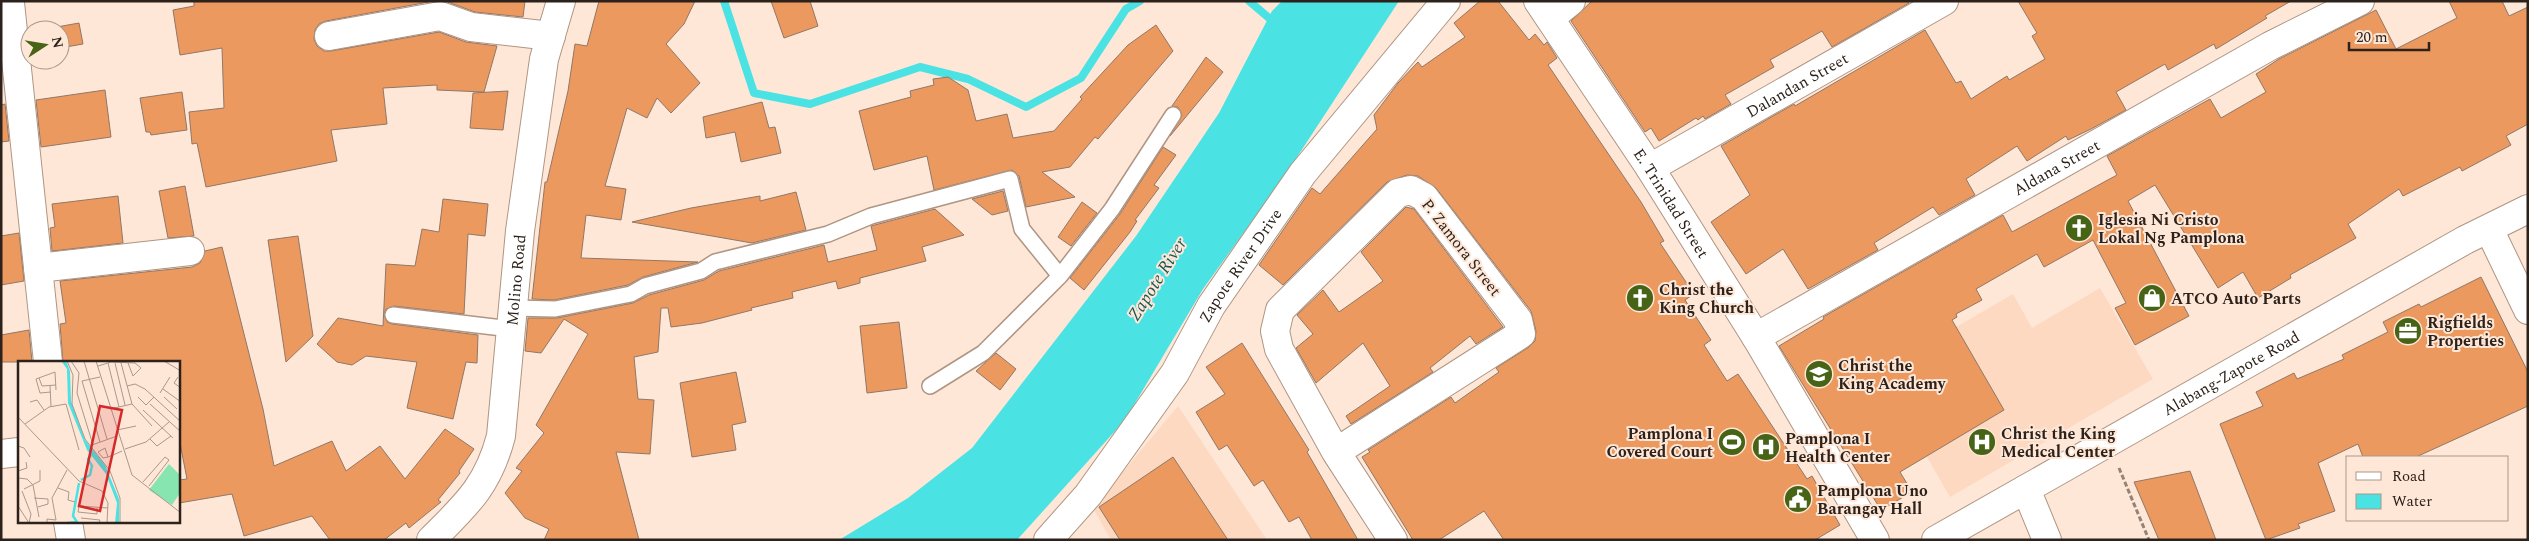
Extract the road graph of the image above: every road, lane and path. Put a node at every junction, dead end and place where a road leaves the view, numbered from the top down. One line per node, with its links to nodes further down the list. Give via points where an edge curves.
1 (561, 1): 8 (main road, Molino Road)
2 (1446, 1): 30 (main road, Zapote River Drive, via 1303,173 1211,306 1175,373 1088,495)
3 (1944, 1): 10 (main road, Dalandan Street)
4 (2360, 1): 19 (main road, Aldana Street, via 2261,50)
5 (1, 4): 14 (main road, via 10,3)
6 (1553, 7): 10 (main road, E. Trinidad Street)
7 (329, 36): 8 (main road, via 440,16 471,27)
8 (551, 36): 18 (main road, Molino Road, via 544,59 520,231)
9 (1172, 115): 15 (lane, via 1112,209)
10 (1650, 168): 19 (main road, E. Trinidad Street)
11 (2528, 209): 12 (main road, Alabang-Zapote Road)
12 (2489, 229): 16 (main road); 22 (main road, Alabang-Zapote Road)
13 (190, 251): 14 (main road)
14 (38, 268): 20 (main road)
15 (1060, 276): 18 (lane, via 1022,229 1010,179 871,216 828,234 715,262 631,294); 21 (lane, via 983,353)
16 (2528, 310)
17 (393, 315): 18 (lane)
18 (512, 318): 29 (main road, Molino Road, via 501,436 494,461 484,482 465,506)
19 (1756, 337): 32 (main road, E. Trinidad Street)
20 (48, 361)
21 (930, 386)
22 (2108, 442): 26 (main road, Alabang-Zapote Road); 35 (path)
23 (18, 452): 25 (main road)
24 (1336, 452): 24 (main road, P. Zamora Street, via 1279,349 1275,331 1277,317 1280,310 1398,193 1412,190 1424,197 1518,320 1521,334); 31 (main road, P. Zamora Street)
25 (1, 454)
26 (2026, 489): 33 (main road, Alabang-Zapote Road); 34 (main road)
27 (68, 524): 28 (main road)
28 (71, 540)
29 (431, 540)
30 (1048, 540)
31 (1393, 540)
32 (1874, 540)
33 (1936, 540)
34 (2047, 540)
35 (2149, 540)

